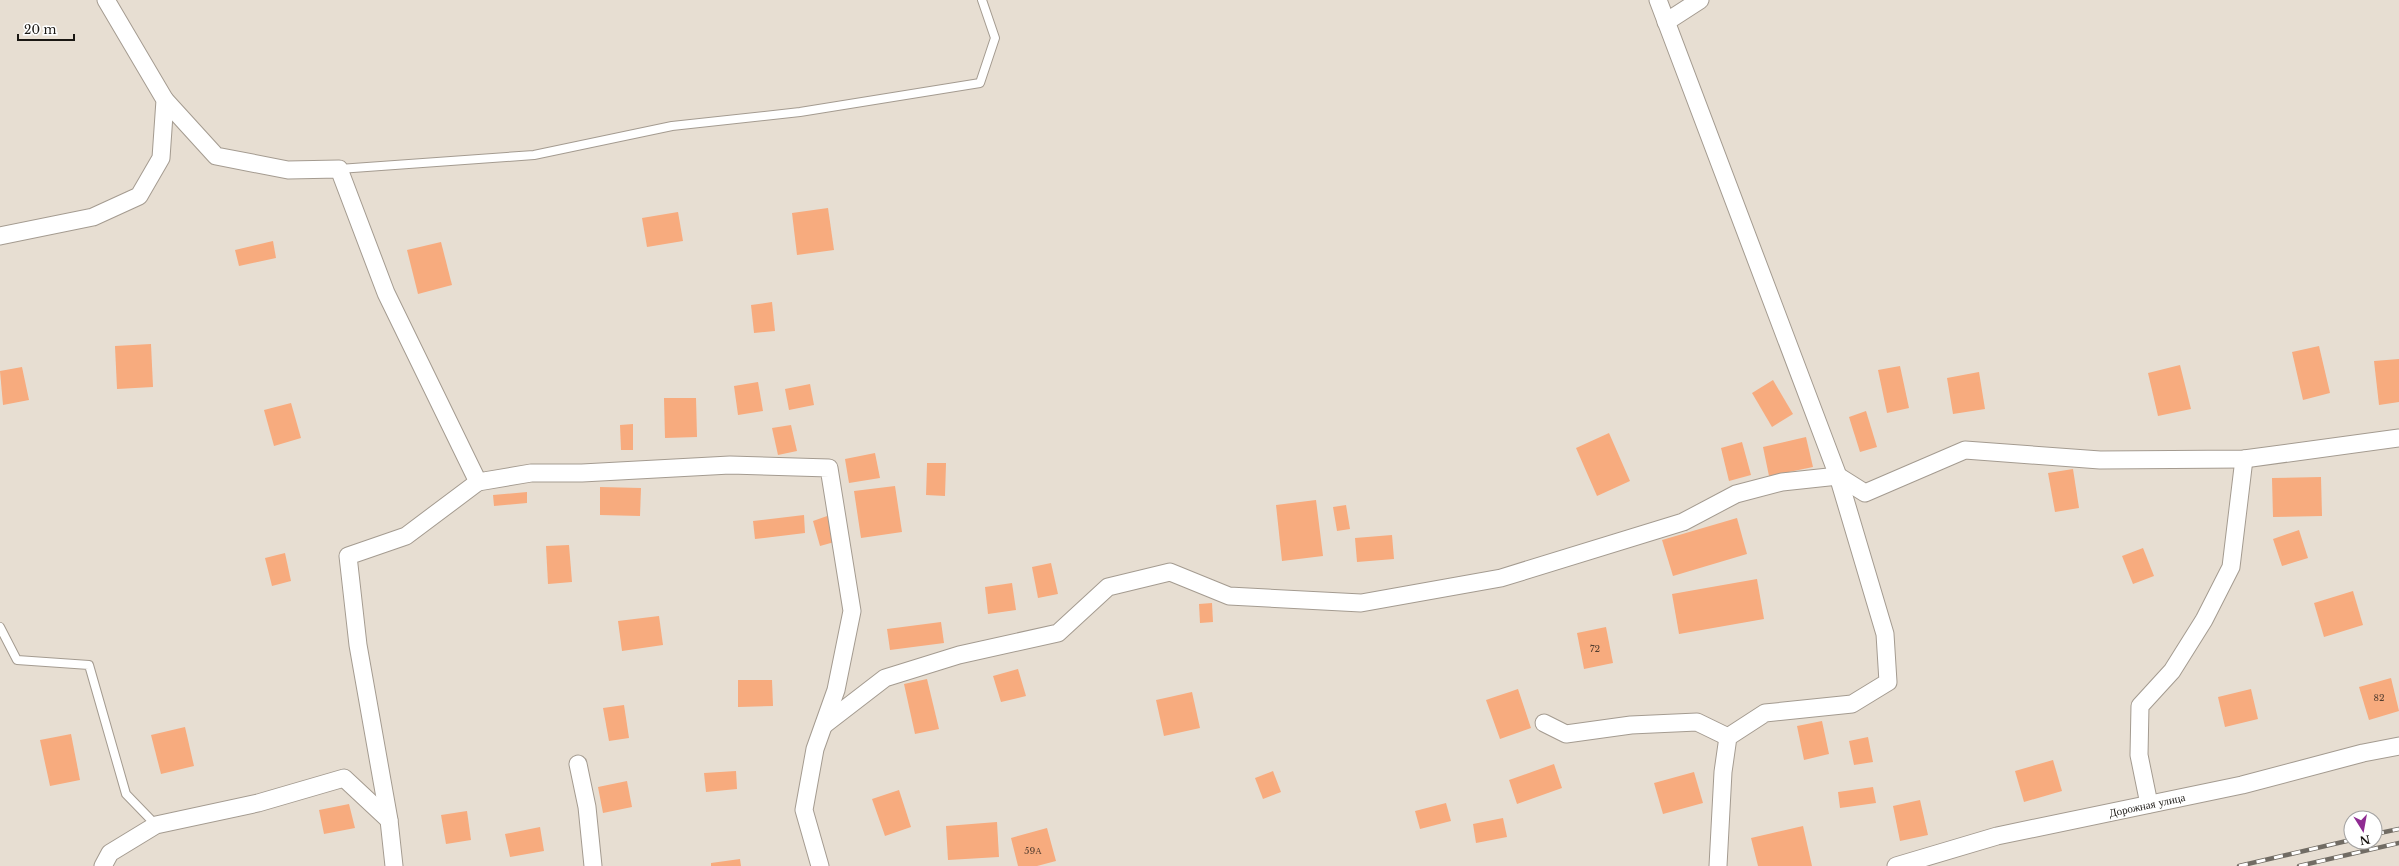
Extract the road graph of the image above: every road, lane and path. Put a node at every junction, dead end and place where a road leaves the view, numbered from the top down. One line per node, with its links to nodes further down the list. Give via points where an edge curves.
1 (106, 0): 6 (street)
2 (982, 0): 7 (lane, via 995,38 980,82 800,112 672,126 534,156)
3 (1658, 0): 5 (street)
4 (1700, 0): 5 (street)
5 (1666, 22): 11 (street)
6 (165, 100): 7 (street, via 216,156 288,170); 8 (street, via 161,158 139,196 93,217)
7 (339, 169): 12 (street, via 386,293)
8 (0, 236)
9 (2399, 438): 10 (street)
10 (2244, 459): 11 (street, via 2100,460 1965,450 1865,493); 19 (street, via 2231,567 2204,620 2172,671 2140,706 2139,755)
11 (1838, 476): 15 (street, via 1782,482 1736,494 1683,522 1501,578 1361,603 1229,596 1170,572 1108,587 1058,633 959,655 885,678); 16 (street, via 1885,634 1888,682 1852,704 1765,713)
12 (478, 482): 15 (street, via 531,473 730,466 829,468 852,611 836,690); 20 (street, via 406,536 348,556 358,645)
13 (0, 627): 21 (lane, via 17,660 89,665 126,794)
14 (1544, 723): 16 (street, via 1566,734 1631,725 1697,722)
15 (824, 724): 25 (street, via 815,749 804,810)
16 (1728, 737): 26 (street, via 1723,772)
17 (2399, 746): 19 (street, Дорожная улица, via 2242,785)
18 (578, 764): 24 (street, via 587,807)
19 (2149, 804): 27 (street, Дорожная улица, via 1998,836)
20 (389, 820): 21 (street, via 344,778 258,802); 23 (street)
21 (156, 825): 22 (street, via 110,853)
22 (103, 866)
23 (394, 866)
24 (593, 866)
25 (820, 866)
26 (1718, 866)
27 (1896, 866)

